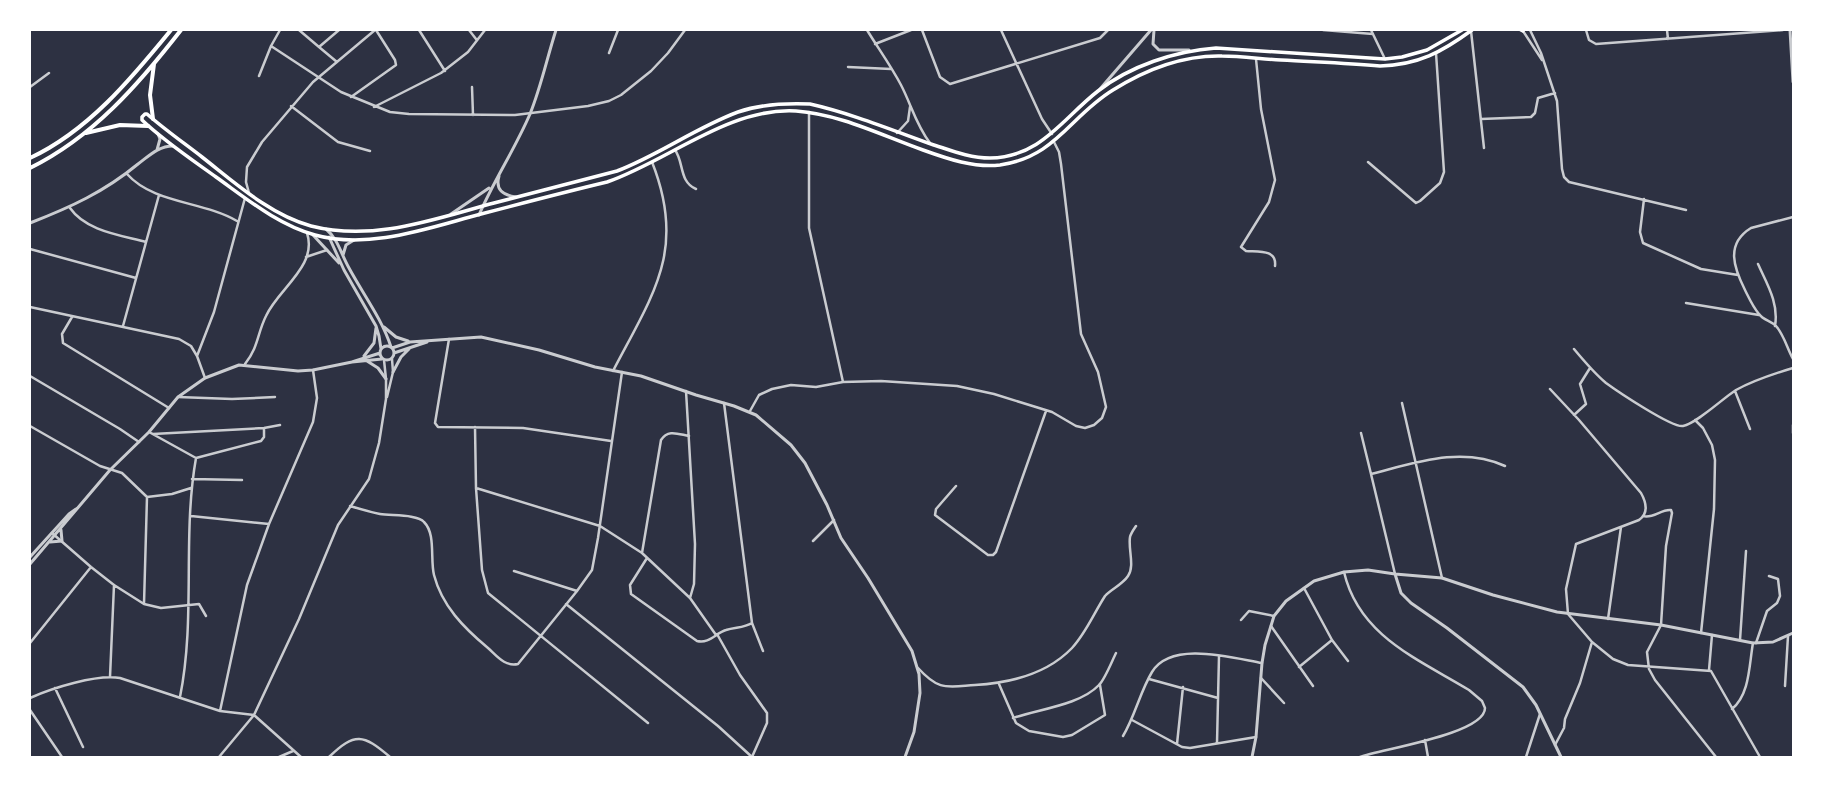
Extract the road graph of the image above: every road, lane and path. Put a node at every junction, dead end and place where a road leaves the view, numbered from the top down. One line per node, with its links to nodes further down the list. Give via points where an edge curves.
1 (170, 30): 79 (highway, via 103,106 63,138)
2 (182, 30): 42 (highway)
3 (280, 30): 33 (street)
4 (299, 30): 34 (street)
5 (339, 30): 34 (street)
6 (376, 30): 40 (street); 56 (street, via 396,65)
7 (419, 30): 47 (street)
8 (469, 30): 30 (street)
9 (485, 30): 30 (street)
10 (556, 30): 61 (street)
11 (618, 30): 36 (street)
12 (685, 30): 61 (street, via 651,71 610,101)
13 (867, 30): 32 (street)
14 (911, 30): 32 (street)
15 (922, 30): 44 (street, via 940,77 946,83 960,82)
16 (1001, 30): 44 (street)
17 (1108, 30): 44 (street, via 1100,38)
18 (1153, 30): 35 (street, via 1153,44 1159,50); 54 (street)
19 (1323, 30): 29 (street)
20 (1371, 30): 29 (street)
21 (1462, 30): 39 (main road, via 1427,50)
22 (1471, 30): 37 (main road); 64 (street)
23 (1522, 30): 41 (street)
24 (1530, 30): 41 (street)
25 (1586, 30): 31 (street, via 1589,40 1596,44)
26 (1667, 30): 31 (street)
27 (1783, 30): 31 (street)
28 (1790, 30): 43 (street)
29 (1373, 34): 39 (street)
30 (476, 39): 47 (street, via 468,52)
31 (1668, 39)
32 (875, 44): 46 (street)
33 (271, 46): 49 (street); 50 (street)
34 (319, 47): 40 (street)
35 (1194, 50): 39 (main road, via 1230,48); 54 (main road, via 1139,67)
36 (608, 53)
37 (1436, 54): 38 (main road, via 1416,62 1392,66); 81 (street, via 1444,161 1442,180 1416,203)
38 (1256, 59): 72 (main road, via 1201,57 1151,70 1104,96); 115 (street, via 1261,109 1275,180 1269,202 1241,247 1246,251 1273,255 1276,260)
39 (1385, 59)
40 (337, 62): 50 (street)
41 (1543, 62): 55 (street)
42 (154, 64): 63 (highway, via 150,95); 68 (highway, via 114,108)
43 (1792, 64): 51 (street)
44 (1017, 65): 70 (street, via 1042,119)
45 (848, 67): 46 (street)
46 (891, 69): 57 (street)
47 (445, 71): 59 (street)
48 (49, 73): 52 (street)
49 (259, 76)
50 (318, 77): 56 (street); 58 (street)
51 (1793, 82)
52 (30, 87)
53 (472, 87): 62 (street)
54 (1097, 92): 70 (main road)
55 (1555, 93): 64 (street, via 1539,97 1535,113 1531,117); 91 (street, via 1564,177 1569,182 1583,187)
56 (351, 97): 59 (street)
57 (910, 104): 67 (street, via 909,120); 73 (street, via 917,123)
58 (291, 106): 78 (street, via 338,142); 88 (street, via 249,161 245,173)
59 (374, 107): 62 (street, via 409,114)
60 (809, 112): 71 (main road); 77 (main road, via 782,111 743,118); 149 (street, via 808,228)
61 (530, 113): 62 (street); 83 (street)
62 (473, 115)
63 (153, 119): 65 (main road, via 147,114 142,115 142,120); 88 (main road)
64 (1481, 119): 75 (street)
65 (148, 126): 68 (highway, via 120,125); 69 (main road)
66 (884, 128): 67 (main road); 71 (main road); 89 (main road, via 810,104 762,106 738,112 706,126 617,171)
67 (897, 133): 73 (main road)
68 (84, 134): 82 (highway)
69 (158, 134): 74 (main road); 76 (street, via 160,139)
70 (1052, 134): 73 (main road, via 1031,148 988,158 969,156)
71 (882, 135): 72 (main road, via 948,159 990,166 1024,159)
72 (1054, 142): 160 (street, via 1061,164 1081,334 1098,372 1106,408 1102,418 1089,428 1076,426)
73 (930, 143)
74 (174, 146): 76 (street); 90 (main road)
75 (1484, 148)
76 (157, 150): 84 (street)
77 (675, 150): 80 (main road); 86 (street, via 685,180)
78 (370, 151)
79 (30, 158)
80 (652, 162): 95 (main road, via 607,182); 143 (street, via 667,220 664,260 653,293)
81 (1368, 162)
82 (30, 168)
83 (500, 173): 85 (street); 89 (street, via 497,183 499,190 506,195)
84 (127, 174): 87 (street, via 142,186); 93 (street)
85 (491, 187): 92 (street); 96 (street)
86 (696, 189)
87 (159, 194): 98 (street, via 222,213); 108 (street)
88 (249, 194): 100 (main road, via 296,220)
89 (517, 197): 92 (main road)
90 (245, 198): 98 (street); 102 (main road, via 272,216)
91 (1644, 198): 94 (street); 116 (street, via 1640,232 1643,243 1701,269)
92 (482, 206): 95 (street); 96 (main road)
93 (70, 208): 99 (street); 108 (street, via 76,217 94,226)
94 (1686, 210)
95 (479, 215): 107 (main road, via 400,235)
96 (445, 217): 101 (main road, via 394,229)
97 (1793, 217): 116 (street, via 1751,228 1742,235 1734,258)
98 (237, 221): 134 (street, via 214,312)
99 (30, 223)
100 (326, 229): 101 (main road); 103 (street)
101 (336, 230): 103 (street)
102 (307, 232): 104 (main road); 112 (street, via 309,244)
103 (331, 233): 105 (street); 106 (street)
104 (314, 235): 105 (main road); 110 (street)
105 (329, 238): 106 (main road); 114 (street)
106 (335, 238): 107 (main road); 111 (street)
107 (356, 239): 111 (street, via 346,245)
108 (146, 242): 117 (street)
109 (30, 249): 117 (street)
110 (327, 250): 112 (street); 114 (street)
111 (343, 257): 124 (street)
112 (306, 258): 139 (street, via 266,316 255,351)
113 (1758, 264): 125 (street, via 1775,303)
114 (342, 266): 123 (street)
115 (1275, 266)
116 (1738, 275): 120 (street)
117 (136, 278): 122 (street)
118 (1686, 303): 120 (street)
119 (30, 307): 121 (street)
120 (1760, 315): 125 (street)
121 (72, 317): 122 (street); 158 (street, via 62,334 63,342)
122 (123, 326): 134 (street, via 179,339 191,346)
123 (376, 326): 132 (street); 135 (street, via 374,343)
124 (382, 326): 127 (street, via 396,337); 129 (street)
125 (1776, 326): 138 (street)
126 (450, 339): 128 (street); 143 (street, via 481,337); 166 (street, via 435,423 443,428)
127 (410, 342): 128 (street); 129 (street)
128 (427, 342): 130 (street)
129 (392, 347): 132 (street, via 385,346); 133 (street)
130 (410, 347): 133 (street); 144 (street)
131 (1574, 350): 140 (street)
132 (380, 351): 135 (street); 137 (street)
133 (394, 353): 136 (street)
134 (197, 356): 147 (street)
135 (365, 358): 137 (street); 142 (street); 148 (street, via 378,368)
136 (392, 358): 137 (street); 144 (street)
137 (383, 359): 148 (street)
138 (1793, 359)
139 (246, 364): 142 (street, via 284,370); 147 (street)
140 (1590, 368): 161 (street, via 1580,384 1586,404); 162 (street, via 1605,382 1672,424 1683,426)
141 (1793, 368): 152 (street, via 1753,381)
142 (313, 370): 192 (street, via 317,398 313,422)
143 (613, 371): 145 (street)
144 (393, 372): 155 (street)
145 (622, 372): 151 (street); 174 (street)
146 (30, 376): 175 (street)
147 (205, 378): 153 (street)
148 (386, 379): 155 (street)
149 (843, 382): 159 (street, via 816,388 791,385 766,390 757,398); 160 (street, via 953,385 994,394)
150 (1550, 389): 161 (street)
151 (686, 391): 156 (street); 173 (street)
152 (1735, 391): 162 (street); 168 (street)
153 (178, 397): 154 (street); 158 (street)
154 (275, 397)
155 (386, 399): 187 (street, via 379,443 369,479)
156 (724, 402): 159 (street); 226 (street)
157 (1402, 403): 177 (street)
158 (169, 408): 169 (street)
159 (750, 411): 191 (street, via 798,454)
160 (1046, 411): 183 (street, via 1016,501 994,555 988,555 935,515 935,510)
161 (1574, 415): 190 (street, via 1642,495 1646,505)
162 (1695, 420): 229 (street, via 1703,428 1712,446 1715,460 1714,509)
163 (280, 425): 167 (street)
164 (1793, 425): 171 (street)
165 (30, 426): 179 (street)
166 (475, 427): 174 (street, via 524,428); 185 (street)
167 (264, 428): 172 (street); 176 (street, via 264,437 261,441)
168 (1750, 429)
169 (149, 432): 172 (street); 175 (street)
170 (1361, 433): 180 (street)
171 (1793, 433)
172 (153, 434): 176 (street)
173 (689, 436): 203 (street, via 670,433 665,434 661,440); 217 (street, via 696,568)
174 (611, 441): 193 (street)
175 (139, 442): 179 (street)
176 (196, 458): 181 (street)
177 (1415, 463): 178 (street, via 1458,456 1485,459); 180 (street); 213 (street)
178 (1505, 466)
179 (110, 470): 186 (street, via 125,475); 188 (street)
180 (1371, 474): 211 (street)
181 (192, 480): 182 (street); 184 (street)
182 (242, 480)
183 (956, 486)
184 (191, 488): 186 (street, via 172,494); 189 (street)
185 (476, 488): 193 (street); 233 (street, via 482,570 486,588 491,596)
186 (147, 497): 218 (street)
187 (350, 506): 233 (street, via 382,514 417,518 424,522 431,537 434,575 446,602 459,621 504,662 518,664); 266 (street, via 338,525 299,619)
188 (76, 509): 196 (street); 197 (street)
189 (191, 516): 192 (street); 220 (street)
190 (1643, 516): 195 (street); 227 (street, via 1667,510 1671,510 1672,513 1666,546)
191 (834, 520): 200 (street); 247 (street, via 841,538 912,651)
192 (269, 524): 264 (street, via 247,585)
193 (600, 526): 203 (street); 216 (street, via 592,570)
194 (1136, 526): 252 (street, via 1130,536 1128,576 1106,596 1072,648 1053,663 1028,676)
195 (1621, 527): 221 (street, via 1576,544 1566,589); 224 (street)
196 (61, 528): 198 (street); 199 (street)
197 (52, 533): 198 (street); 204 (street)
198 (56, 535): 199 (street); 201 (street)
199 (62, 541): 201 (street); 208 (street)
200 (813, 541)
201 (50, 542): 206 (street)
202 (1746, 551): 236 (street)
203 (642, 553): 205 (street)
204 (30, 555): 206 (street)
205 (647, 558): 217 (street); 231 (street, via 630,585 633,596 697,641 704,642)
206 (35, 559): 207 (street)
207 (30, 564)
208 (91, 567): 214 (street); 238 (street)
209 (514, 571): 216 (street)
210 (1344, 572): 211 (street, via 1368,570); 215 (street, via 1321,579); 272 (street, via 1358,606 1379,633 1469,690 1484,704 1484,715 1467,728)
211 (1395, 574): 213 (street); 265 (street, via 1401,593 1406,598 1519,682)
212 (1769, 576): 239 (street, via 1778,579 1780,596 1767,611)
213 (1442, 578): 221 (street, via 1493,595)
214 (114, 585): 218 (street); 249 (street)
215 (1304, 588): 223 (street, via 1286,601); 235 (street)
216 (578, 591): 219 (street)
217 (690, 598): 231 (street)
218 (144, 604): 220 (street, via 160,608)
219 (566, 604): 233 (street); 284 (street, via 718,726)
220 (187, 605): 222 (street, via 200,604); 258 (street, via 186,660)
221 (1568, 614): 224 (street); 237 (street)
222 (206, 616)
223 (1274, 616): 225 (street, via 1249,611); 228 (street)
224 (1608, 619): 227 (street)
225 (1241, 620)
226 (752, 623): 231 (street); 240 (street)
227 (1661, 625): 229 (street); 246 (street, via 1648,650)
228 (1270, 626): 244 (street); 245 (street)
229 (1701, 633): 232 (street)
230 (1793, 633): 234 (street)
231 (717, 634): 284 (street, via 733,664 767,713 767,723)
232 (1712, 635): 236 (street); 248 (street)
233 (542, 636): 269 (street)
234 (1788, 636): 239 (street, via 1773,642); 255 (street)
235 (1332, 640): 243 (street); 245 (street)
236 (1740, 640): 239 (street)
237 (1592, 642): 246 (street, via 1616,662); 275 (street, via 1564,728)
238 (30, 643)
239 (1755, 643): 262 (street, via 1744,695)
240 (764, 651)
241 (1116, 653): 253 (street)
242 (1219, 656): 244 (street); 251 (street, via 1195,653 1173,656 1160,663); 260 (street)
243 (1348, 661)
244 (1262, 663): 250 (street)
245 (1299, 667): 254 (street)
246 (1648, 667): 248 (street); 291 (street, via 1655,680)
247 (918, 668): 252 (street, via 936,685 949,687); 285 (street, via 920,693 917,717)
248 (1709, 670): 262 (street)
249 (110, 677): 257 (street); 258 (street)
250 (1261, 678): 261 (street); 271 (street)
251 (1149, 679): 256 (street); 268 (street)
252 (999, 684): 267 (street)
253 (1100, 685): 267 (street, via 1090,693 1067,703); 267 (street, via 1105,714 1072,735 1063,737 1029,731)
254 (1312, 686)
255 (1785, 686)
256 (1183, 687): 260 (street); 274 (street)
257 (55, 688): 259 (street); 276 (street)
258 (180, 697): 264 (street)
259 (30, 698)
260 (1218, 698): 273 (street)
261 (1284, 703)
262 (1732, 709): 292 (street)
263 (30, 710): 278 (street)
264 (220, 711): 266 (street)
265 (1540, 714): 275 (street); 289 (street)
266 (254, 715): 277 (street); 279 (street)
267 (1014, 718)
268 (1132, 720): 270 (street); 274 (street)
269 (648, 723)
270 (1123, 736)
271 (1256, 737): 273 (street); 286 (street)
272 (1425, 740): 287 (street); 288 (street)
273 (1217, 743): 274 (street, via 1190,748)
274 (1177, 744)
275 (1555, 745): 290 (street)
276 (83, 747)
277 (294, 751): 280 (street); 281 (street)
278 (62, 757)
279 (219, 757)
280 (279, 757)
281 (301, 757)
282 (329, 757): 283 (street, via 348,741 356,738 374,744)
283 (390, 757)
284 (752, 757)
285 (905, 757)
286 (1252, 757)
287 (1360, 757)
288 (1428, 757)
289 (1526, 757)
290 (1561, 757)
291 (1716, 757)
292 (1760, 757)

